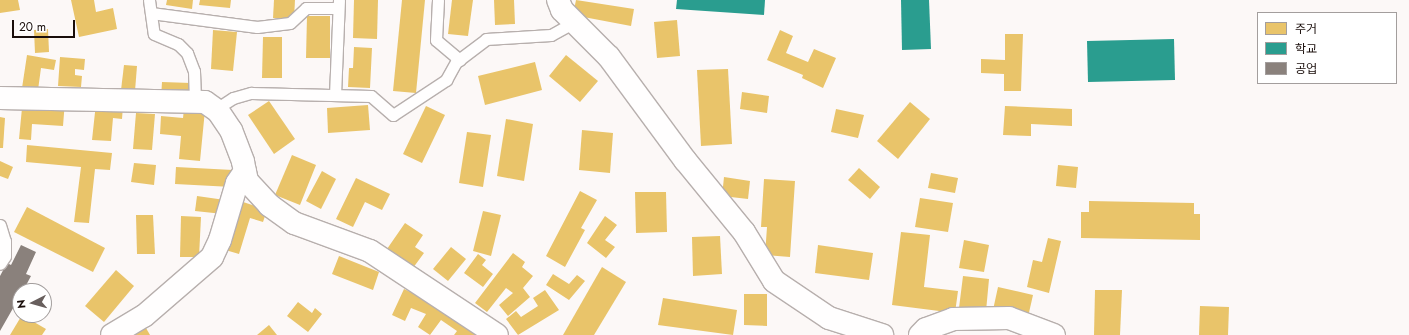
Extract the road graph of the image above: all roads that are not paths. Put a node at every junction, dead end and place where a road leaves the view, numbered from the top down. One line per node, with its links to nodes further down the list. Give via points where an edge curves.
1 (149, 0): 5 (lane)
2 (438, 0): 7 (lane, via 436,40)
3 (558, 0): 6 (street, via 562,10)
4 (339, 4): 5 (lane, via 306,8 290,23 257,27); 8 (lane)
5 (151, 13): 10 (lane, via 154,34 178,44 187,53 194,71)
6 (574, 22): 7 (lane, via 551,34 486,39); 17 (street, via 609,57 685,160 744,232 774,281 829,318)
7 (460, 60): 8 (lane, via 446,80 393,115 371,96)
8 (335, 95): 11 (lane, via 251,93 233,98)
9 (0, 98): 10 (street)
10 (195, 102): 11 (street, via 205,102)
11 (216, 109): 12 (street, via 231,130)
12 (245, 170): 15 (street, via 237,184 220,240 212,257 144,316); 16 (street, via 247,181 269,205 294,223 370,251)
13 (0, 225): 14 (lane, via 6,241 5,256)
14 (0, 264)
15 (112, 335)
16 (497, 335)
17 (882, 335)
18 (920, 335): 19 (street, via 926,329 953,319 1010,318)
19 (1054, 335)

